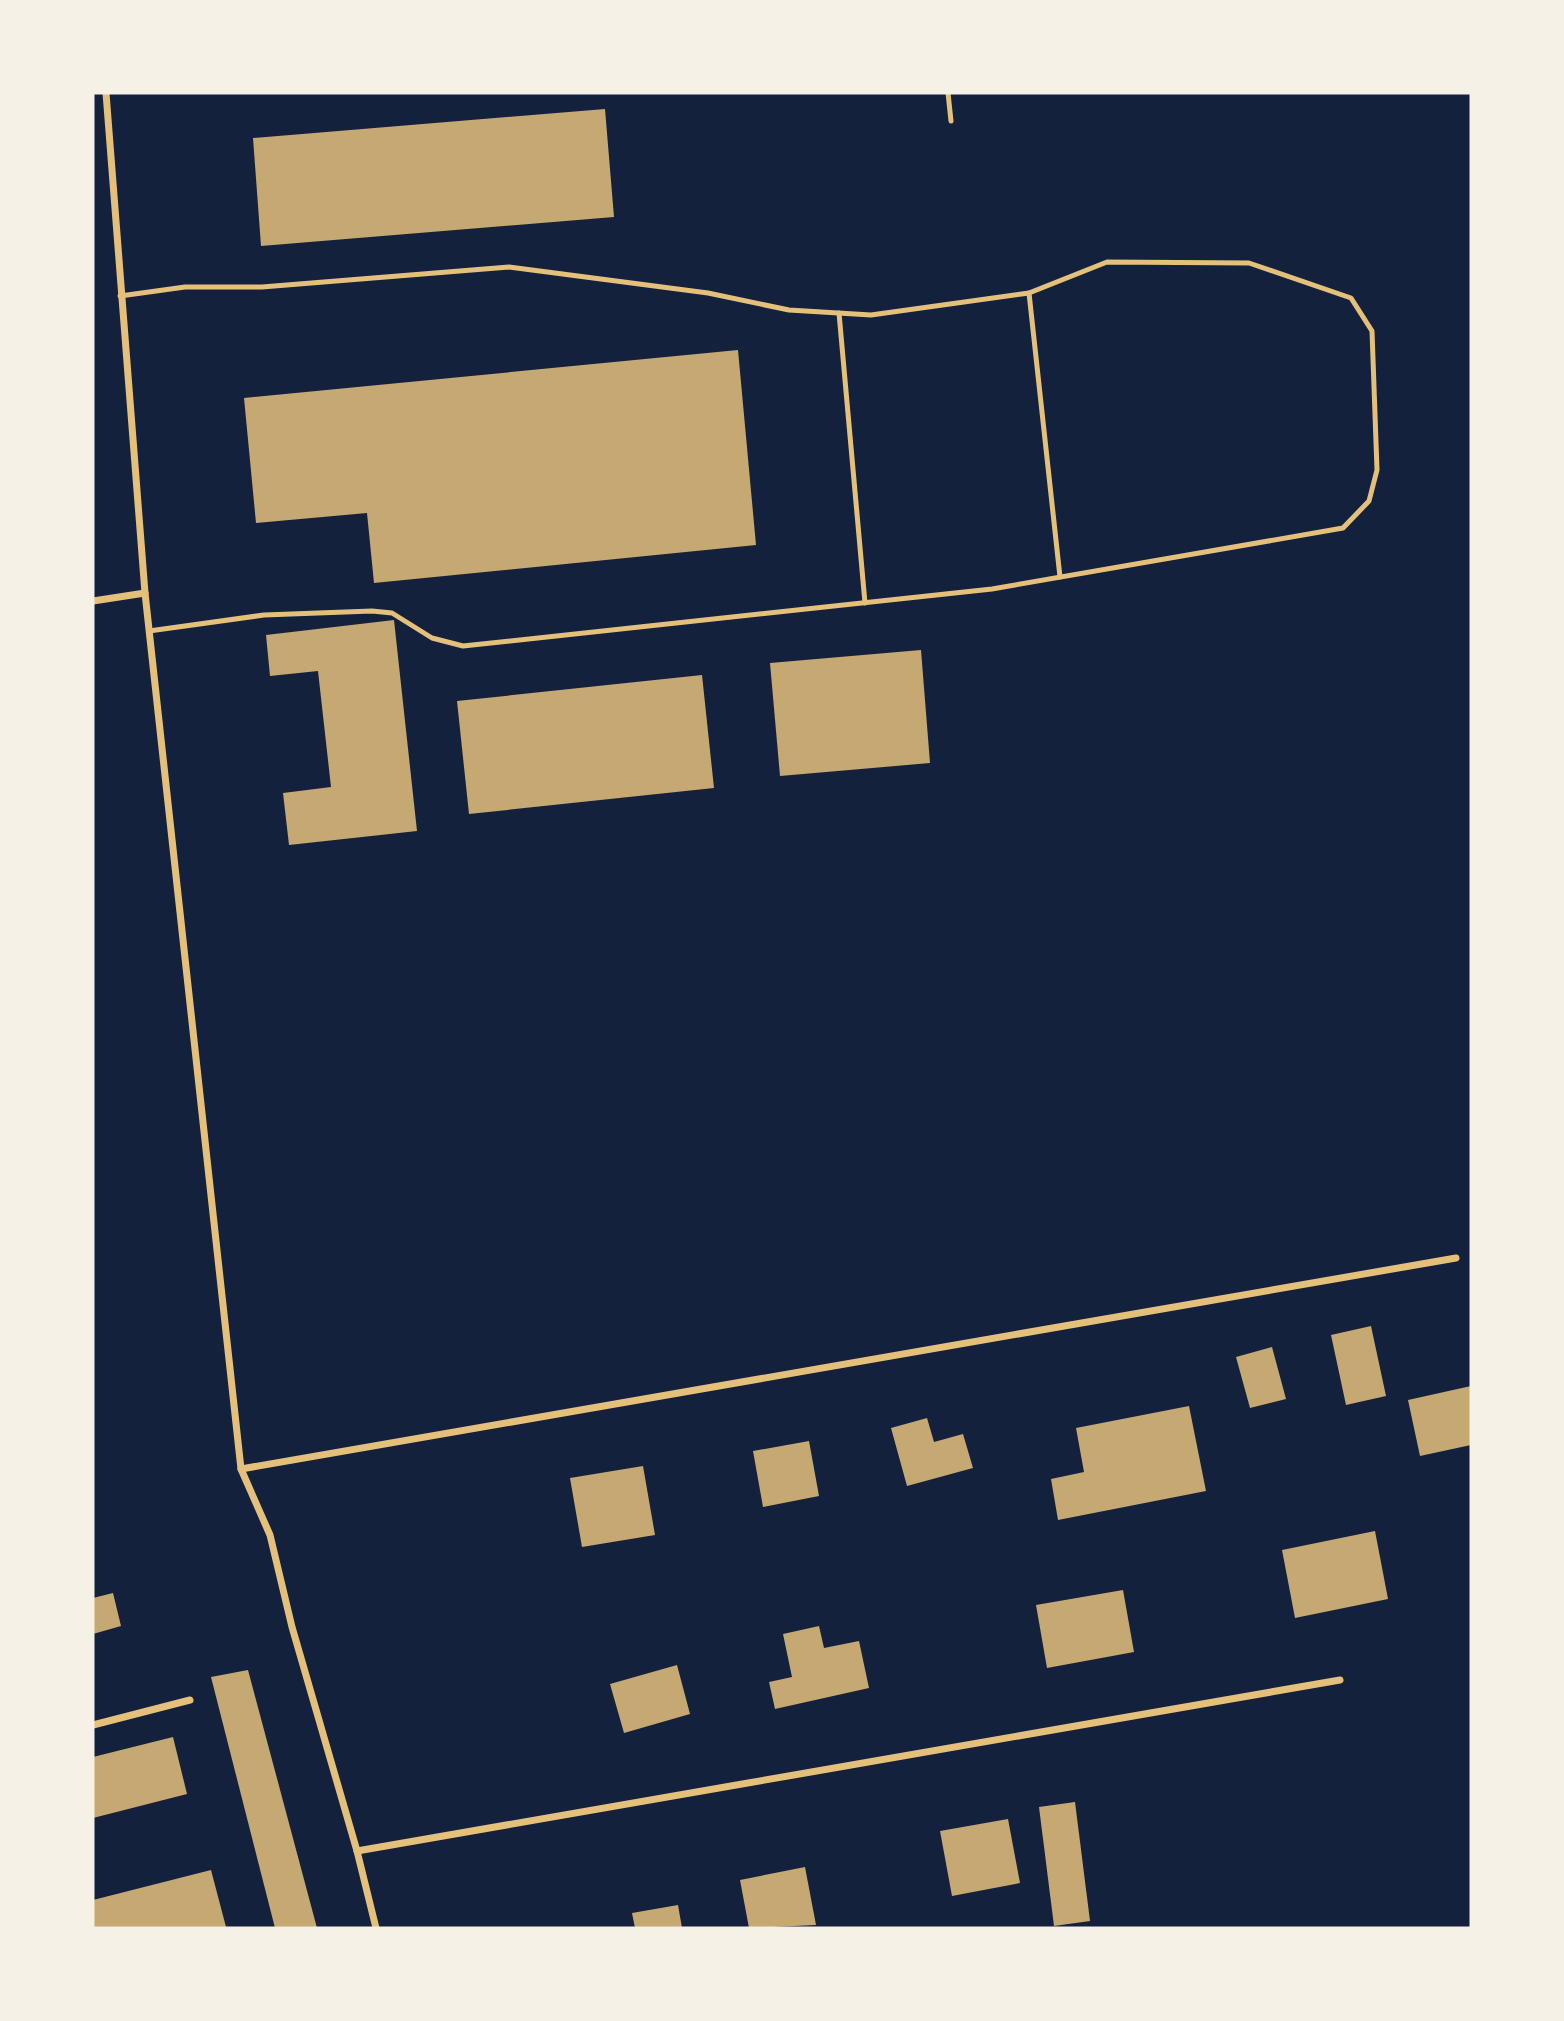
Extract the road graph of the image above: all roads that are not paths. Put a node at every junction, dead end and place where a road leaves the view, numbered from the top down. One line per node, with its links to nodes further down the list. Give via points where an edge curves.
1 (106, 93): 5 (street)
2 (948, 93): 3 (lane)
3 (951, 121)
4 (1029, 293): 6 (lane, via 871,315); 7 (lane); 7 (lane, via 1107,262 1249,263 1351,298 1372,331 1377,470 1369,501 1343,528)
5 (119, 296): 6 (lane, via 185,286 262,287 509,267 708,293 789,310); 8 (street)
6 (839, 313): 10 (lane)
7 (1060, 577): 10 (lane)
8 (145, 593): 9 (street); 11 (street)
9 (93, 601)
10 (865, 603): 11 (lane, via 463,646 432,638 392,613 372,611 264,615)
11 (149, 631): 13 (street)
12 (1456, 1258): 13 (street)
13 (241, 1469): 17 (street, via 270,1535)
14 (1340, 1680): 17 (street)
15 (190, 1700): 16 (street)
16 (93, 1725)
17 (357, 1851): 18 (street)
18 (376, 1928)

